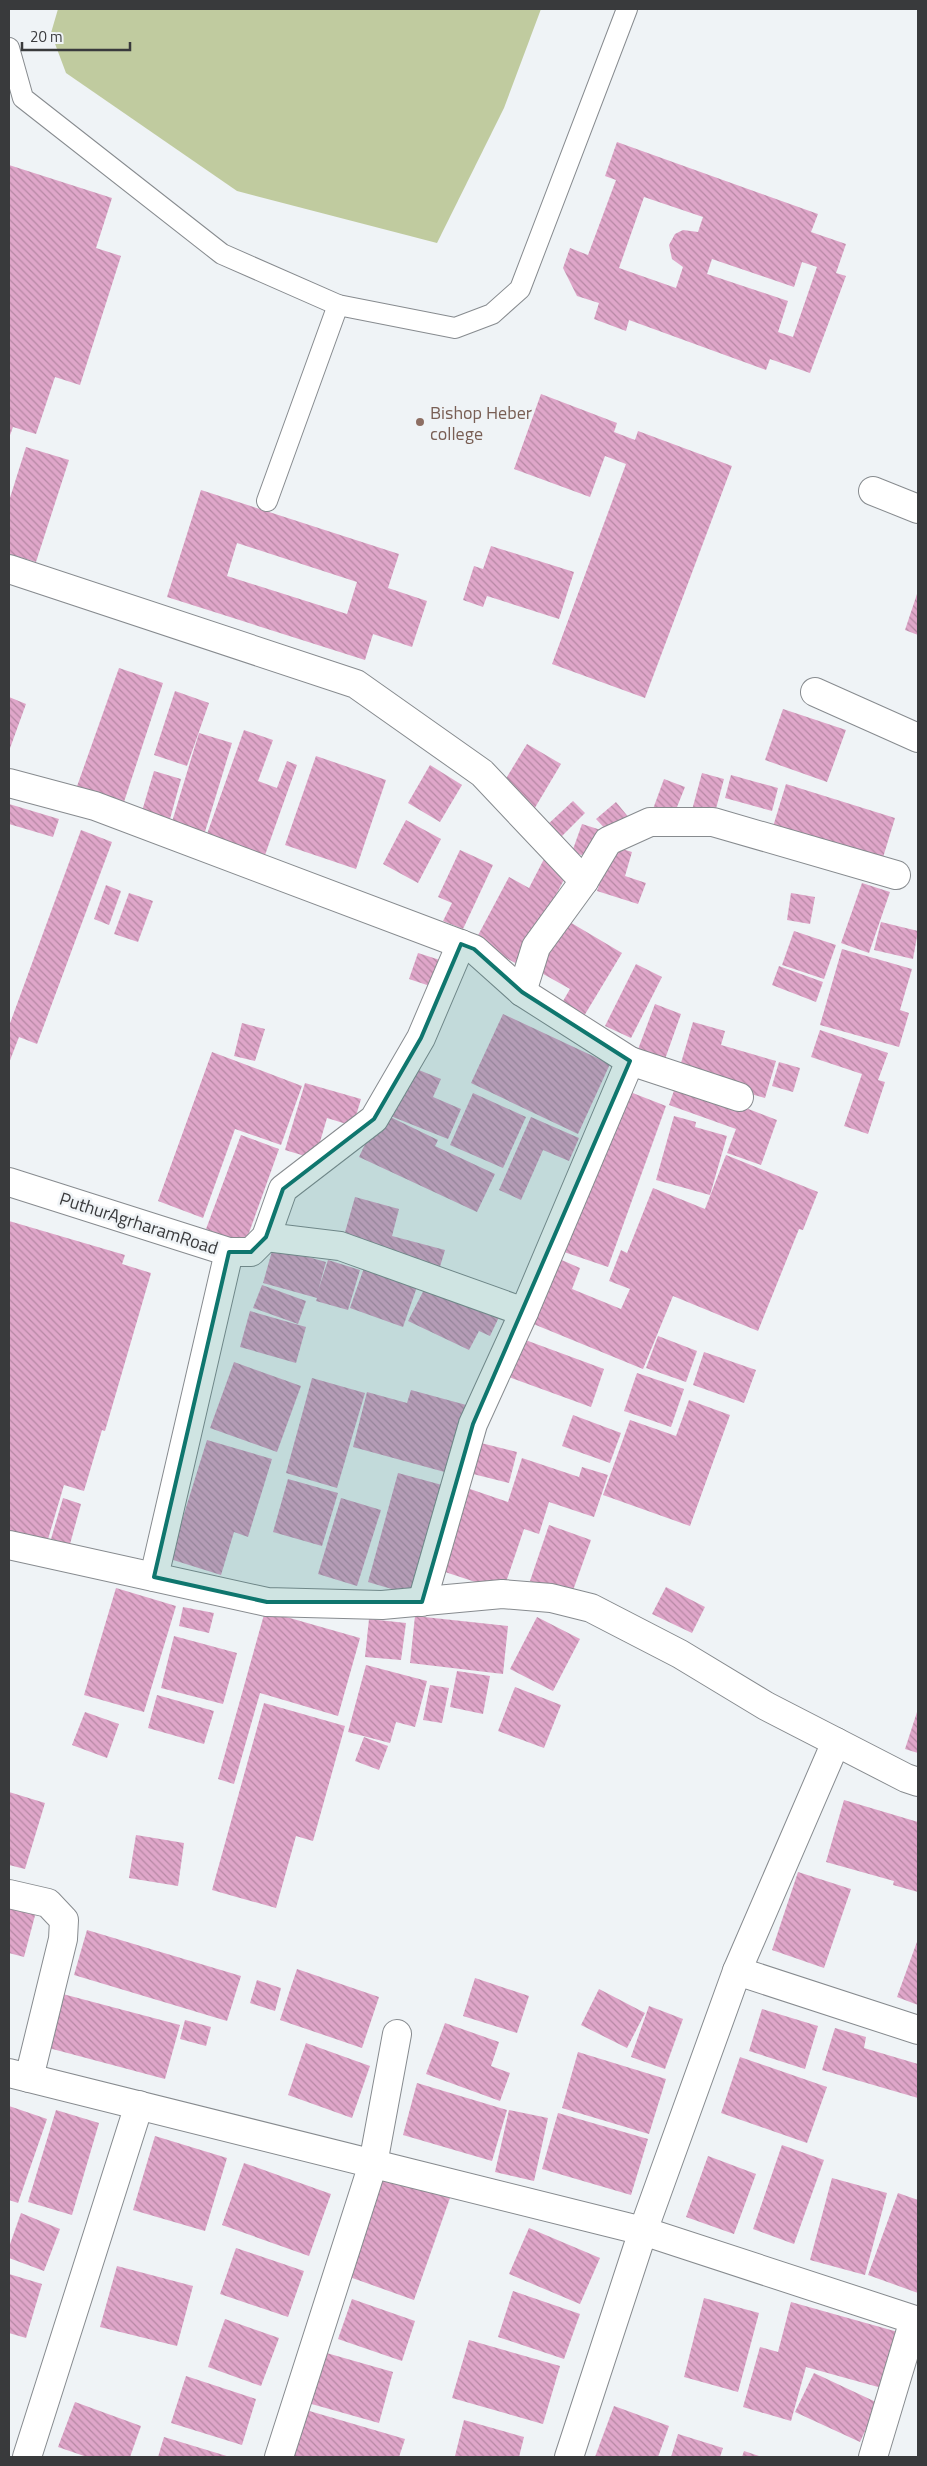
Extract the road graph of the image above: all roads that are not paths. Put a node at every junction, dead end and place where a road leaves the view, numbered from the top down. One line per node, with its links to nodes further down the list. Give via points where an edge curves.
1 (627, 9): 3 (lane, via 520,289 492,314 456,328)
2 (9, 48): 3 (lane, via 22,98 222,254)
3 (338, 305): 5 (lane)
4 (873, 491): 6 (street)
5 (268, 501)
6 (918, 508)
7 (9, 569): 12 (street, via 356,684 482,773)
8 (815, 692): 9 (street)
9 (918, 738)
10 (9, 783): 13 (street, via 96,806)
11 (896, 876): 12 (street, via 714,822 650,822 608,841)
12 (584, 881): 14 (street, via 536,948)
13 (461, 944): 14 (street, via 474,948); 18 (street, via 421,1038 374,1119 283,1189)
14 (522, 992): 15 (street)
15 (630, 1061): 16 (street); 20 (street)
16 (739, 1097)
17 (9, 1182): 19 (street, PuthurAgrharamRoad)
18 (266, 1237): 19 (street, PuthurAgrharamRoad, via 250,1252); 20 (street, via 340,1246)
19 (230, 1252): 22 (street)
20 (524, 1312): 23 (street, via 473,1424)
21 (9, 1545): 22 (street)
22 (154, 1577): 23 (street, via 267,1602 382,1605)
23 (422, 1602): 24 (street, via 502,1594 551,1598 591,1608)
24 (836, 1742): 25 (street); 27 (street)
25 (918, 1782)
26 (9, 1894): 30 (street, via 48,1903 64,1920 63,1939)
27 (736, 1971): 28 (street); 33 (street)
28 (918, 2030)
29 (397, 2034): 32 (street)
30 (19, 2075): 31 (street)
31 (139, 2105): 32 (street); 35 (street)
32 (373, 2164): 33 (street); 36 (street)
33 (643, 2231): 34 (street); 37 (street)
34 (916, 2320): 38 (street)
35 (27, 2457)
36 (279, 2457)
37 (569, 2457)
38 (873, 2457)

